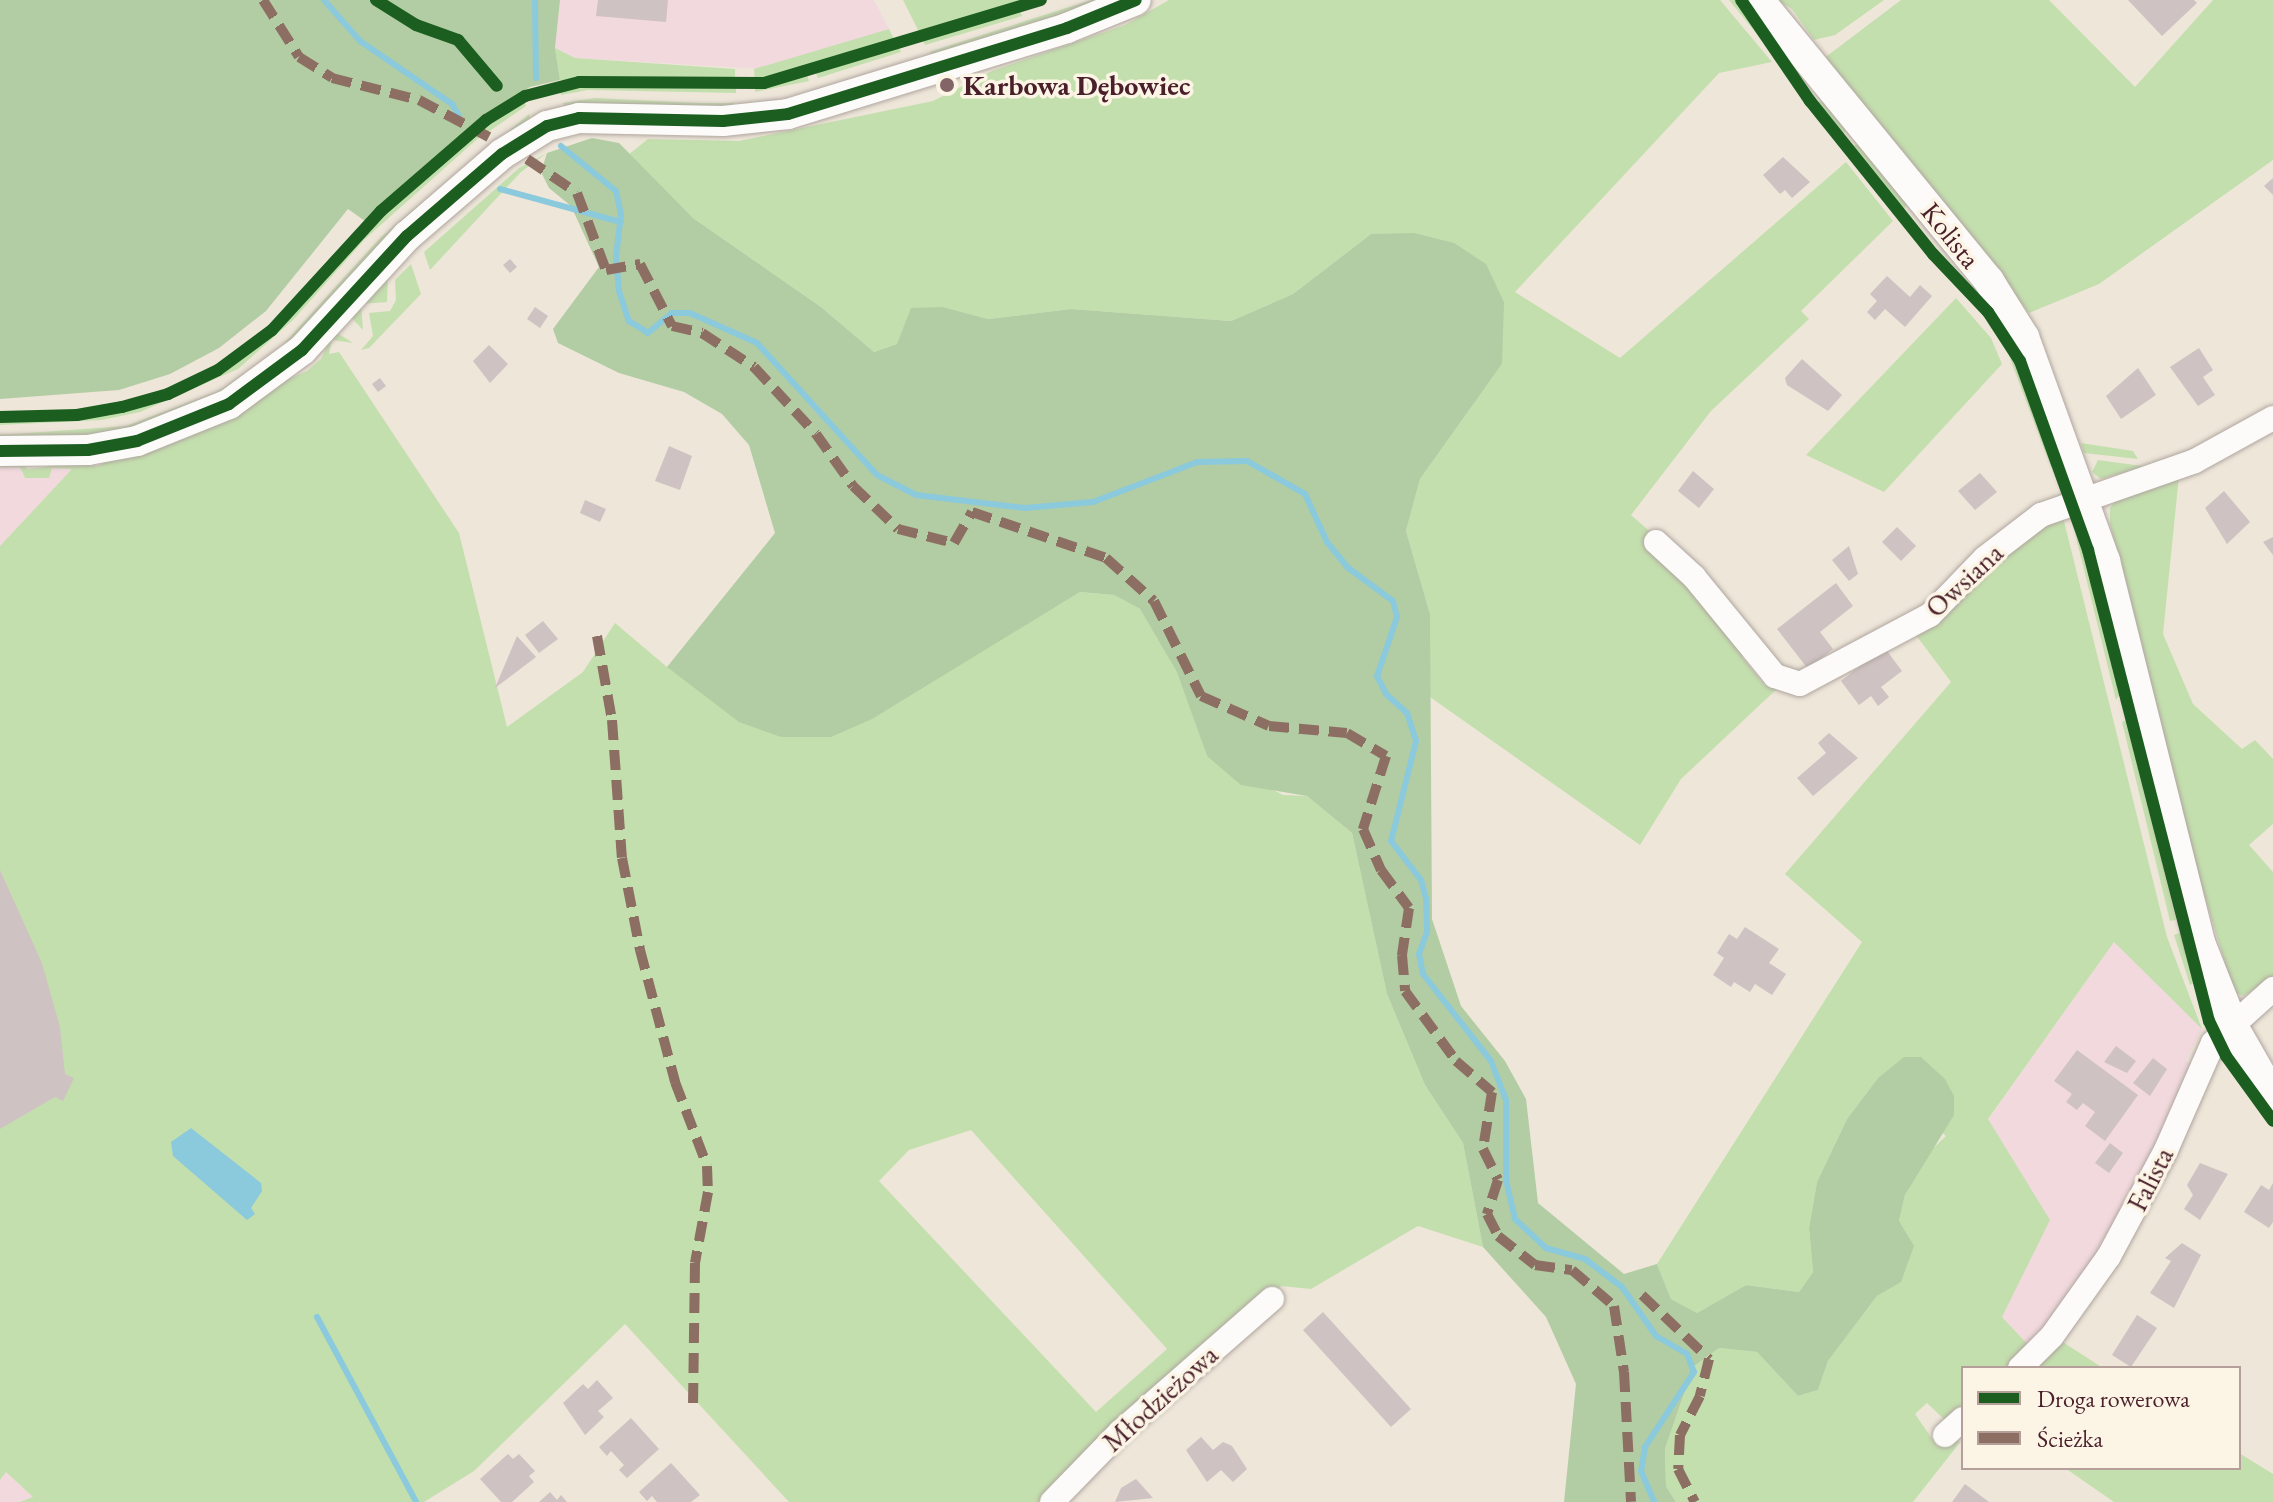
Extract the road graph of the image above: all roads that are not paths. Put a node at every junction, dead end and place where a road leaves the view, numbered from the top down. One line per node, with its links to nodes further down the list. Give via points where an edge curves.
1 (1136, 0): 4 (street, via 1067,28 788,114 723,121 579,118 547,126 502,154 407,236 302,350 229,404 137,441 88,450)
2 (1759, 0): 5 (street, Kolista, via 2009,311 2037,367)
3 (2273, 418): 5 (street, Owsiana, via 2195,461)
4 (0, 451)
5 (2087, 498): 6 (street, Owsiana, via 2018,531 1930,615 1800,684 1775,676 1694,577); 8 (street, Kolista, via 2201,945)
6 (1656, 542)
7 (2273, 989): 8 (street, Falista)
8 (2234, 1028): 9 (street, Kolista); 11 (street, Falista, via 2206,1055 2166,1150 2109,1256 2052,1336)
9 (2273, 1096)
10 (1272, 1299): 12 (street, Młodzieżowa, via 1120,1432)
11 (2022, 1366)
12 (1052, 1502)

